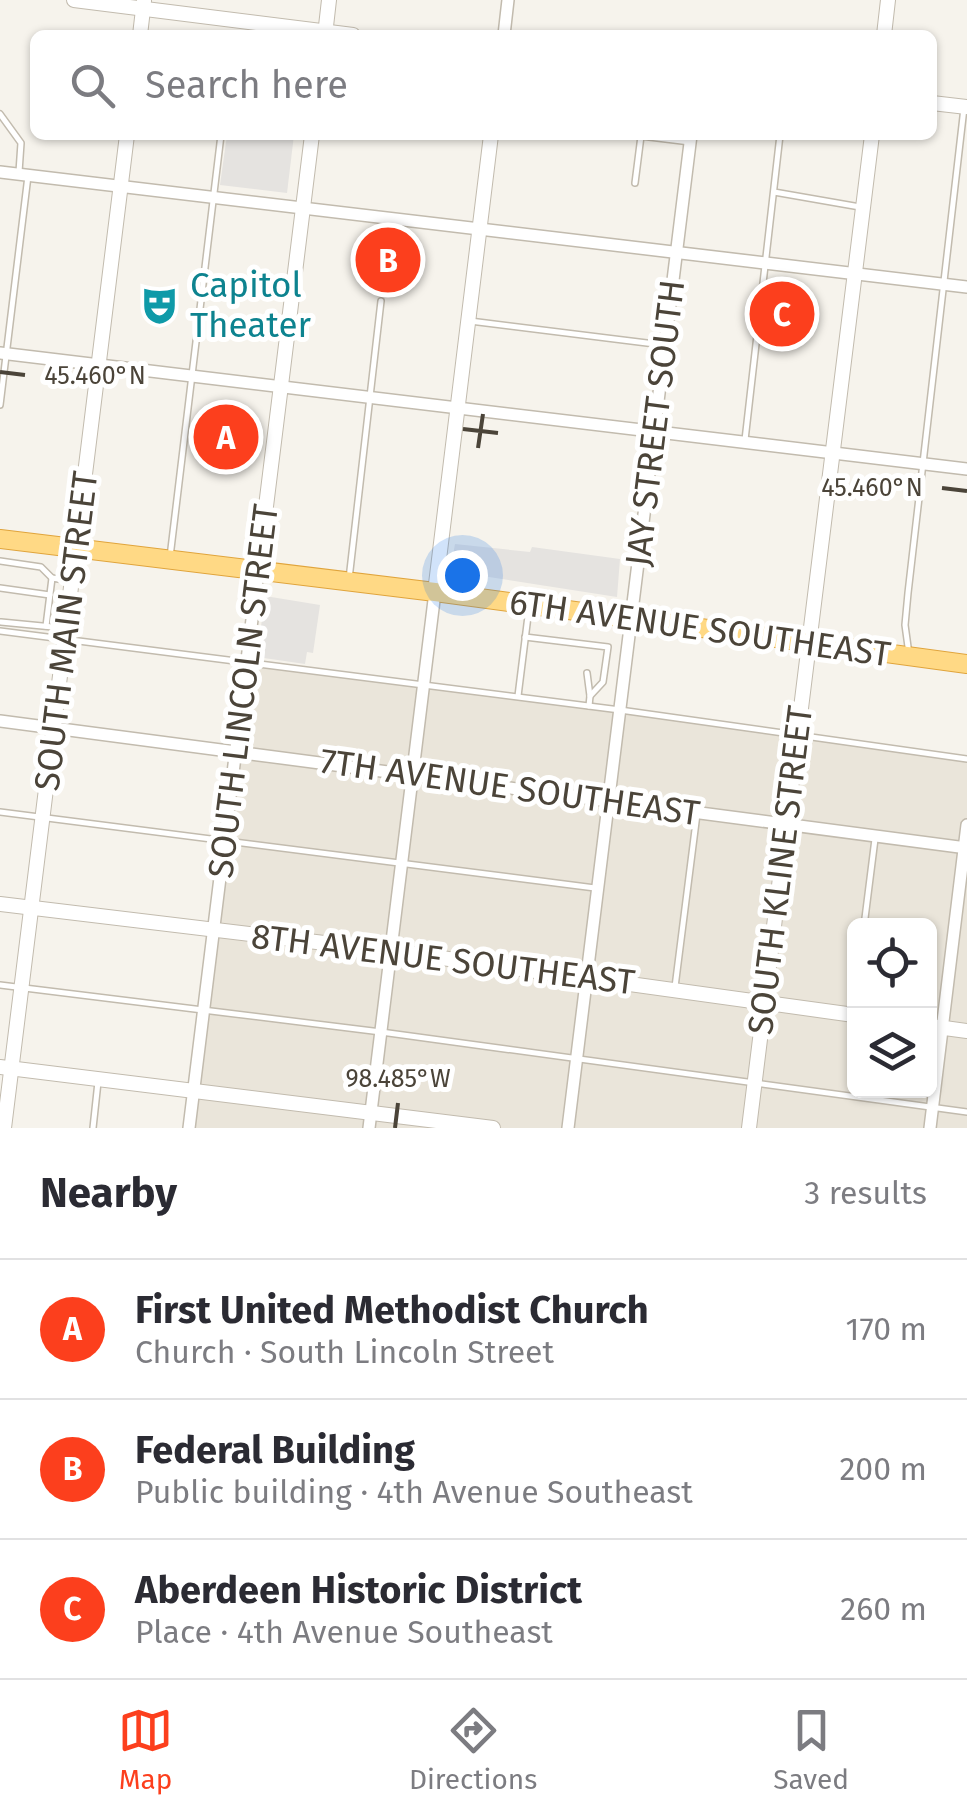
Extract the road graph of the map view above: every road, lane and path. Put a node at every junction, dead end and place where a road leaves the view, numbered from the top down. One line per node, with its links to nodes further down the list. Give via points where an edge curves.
1 (74, 0): 5 (street)
2 (329, 0): 9 (street)
3 (508, 0): 10 (street)
4 (888, 0): 11 (street)
5 (144, 4): 6 (street); 7 (street)
6 (234, 28): 8 (street)
7 (141, 30)
8 (270, 30)
9 (325, 30)
10 (505, 30)
11 (885, 30)
12 (937, 104): 13 (street)
13 (966, 107): 37 (lane)
14 (0, 114): 16 (lane)
15 (0, 126): 16 (lane)
16 (13, 131): 26 (lane)
17 (127, 140): 28 (street, SOUTH MAIN STREET)
18 (220, 140): 30 (lane)
19 (311, 140): 32 (street, SOUTH LINCOLN STREET)
20 (490, 140): 33 (street)
21 (640, 140): 27 (lane)
22 (690, 140): 34 (street, JAY STREET SOUTH)
23 (779, 140): 29 (lane)
24 (871, 140): 31 (street, SOUTH KLINE STREET)
25 (0, 172): 26 (street)
26 (24, 175): 28 (street); 42 (lane)
27 (635, 184)
28 (121, 188): 30 (street); 43 (street, SOUTH MAIN STREET)
29 (774, 192): 31 (lane); 35 (lane)
30 (213, 199): 32 (street); 44 (lane)
31 (863, 208): 36 (street, SOUTH KLINE STREET)
32 (303, 209): 33 (street); 45 (street, SOUTH LINCOLN STREET)
33 (478, 231): 34 (street); 40 (street)
34 (676, 254): 35 (street); 41 (street, JAY STREET SOUTH)
35 (766, 264): 36 (street); 50 (lane)
36 (855, 274): 37 (street); 51 (street, SOUTH KLINE STREET)
37 (942, 284): 38 (street); 52 (lane)
38 (967, 287)
39 (381, 301): 46 (lane)
40 (467, 320): 41 (lane); 48 (street)
41 (665, 345): 49 (street, JAY STREET SOUTH)
42 (3, 353): 43 (street); 47 (lane)
43 (99, 366): 44 (street); 55 (street, SOUTH MAIN STREET)
44 (192, 378): 45 (street); 56 (lane)
45 (280, 388): 46 (street); 58 (street, SOUTH LINCOLN STREET)
46 (369, 399): 48 (street); 61 (lane)
47 (0, 405)
48 (456, 410): 49 (street); 63 (street)
49 (655, 432): 50 (street); 66 (street, JAY STREET SOUTH)
50 (744, 443): 51 (street)
51 (832, 454): 52 (street); 72 (street, SOUTH KLINE STREET)
52 (921, 463): 53 (street); 75 (lane, via 905,625)
53 (967, 468)
54 (0, 539): 55 (highway, 6TH AVENUE SOUTHEAST)
55 (76, 548): 56 (highway, 6TH AVENUE SOUTHEAST); 60 (street, SOUTH MAIN STREET)
56 (170, 560): 58 (highway, 6TH AVENUE SOUTHEAST)
57 (4, 564): 59 (lane, via 41,566)
58 (258, 571): 61 (highway, 6TH AVENUE SOUTHEAST); 76 (street, SOUTH LINCOLN STREET)
59 (52, 578): 60 (lane); 64 (lane)
60 (72, 581): 70 (street, SOUTH MAIN STREET)
61 (348, 582): 63 (highway, 6TH AVENUE SOUTHEAST)
62 (3, 587): 64 (lane)
63 (435, 592): 65 (highway, 6TH AVENUE SOUTHEAST); 79 (street)
64 (50, 596): 68 (lane)
65 (529, 605): 66 (highway, 6TH AVENUE SOUTHEAST); 71 (lane)
66 (630, 619): 72 (highway, 6TH AVENUE SOUTHEAST); 83 (street, JAY STREET SOUTH)
67 (1, 622): 68 (lane)
68 (46, 626): 70 (lane)
69 (0, 631): 70 (lane)
70 (65, 634): 76 (lane); 85 (street, SOUTH MAIN STREET)
71 (526, 637): 73 (lane); 81 (lane)
72 (808, 643): 75 (highway, 6TH AVENUE SOUTHEAST); 86 (street, SOUTH KLINE STREET)
73 (590, 645): 74 (lane); 80 (lane, via 608,647 603,682)
74 (589, 656)
75 (910, 656): 77 (highway, 6TH AVENUE SOUTHEAST)
76 (247, 662): 79 (lane); 87 (street, SOUTH LINCOLN STREET)
77 (967, 664)
78 (587, 672): 80 (lane)
79 (424, 685): 81 (lane); 89 (street)
80 (590, 696): 82 (lane)
81 (518, 697): 82 (lane)
82 (589, 706): 83 (lane)
83 (620, 710): 86 (lane); 90 (street, JAY STREET SOUTH)
84 (0, 722): 85 (street, 7TH AVENUE SOUTHEAST)
85 (54, 728): 87 (street, 7TH AVENUE SOUTHEAST); 93 (street, SOUTH MAIN STREET)
86 (796, 735): 88 (lane); 94 (street, SOUTH KLINE STREET)
87 (236, 751): 89 (street, 7TH AVENUE SOUTHEAST); 97 (street, SOUTH LINCOLN STREET)
88 (967, 759)
89 (413, 774): 90 (street, 7TH AVENUE SOUTHEAST); 99 (street)
90 (608, 800): 92 (street, 7TH AVENUE SOUTHEAST); 100 (street, JAY STREET SOUTH)
91 (0, 812): 93 (lane)
92 (697, 812): 94 (street, 7TH AVENUE SOUTHEAST); 111 (lane)
93 (42, 817): 97 (lane); 102 (street, SOUTH MAIN STREET)
94 (786, 823): 96 (street, 7TH AVENUE SOUTHEAST); 112 (street, SOUTH KLINE STREET)
95 (967, 825): 98 (street)
96 (875, 836): 98 (street, 7TH AVENUE SOUTHEAST); 103 (lane)
97 (225, 838): 99 (lane); 104 (street, SOUTH LINCOLN STREET)
98 (966, 848): 105 (street)
99 (402, 862): 100 (lane); 107 (street)
100 (598, 888): 108 (street, JAY STREET SOUTH)
101 (0, 904): 102 (street, 8TH AVENUE SOUTHEAST)
102 (31, 908): 104 (street, 8TH AVENUE SOUTHEAST); 110 (street, SOUTH MAIN STREET)
103 (865, 918)
104 (213, 930): 107 (street, 8TH AVENUE SOUTHEAST); 113 (street, SOUTH LINCOLN STREET)
105 (953, 938): 106 (lane); 115 (street)
106 (967, 940)
107 (391, 952): 108 (street, 8TH AVENUE SOUTHEAST); 118 (street)
108 (587, 978): 111 (street, 8TH AVENUE SOUTHEAST); 119 (street, JAY STREET SOUTH)
109 (0, 985): 110 (lane)
110 (21, 988): 113 (lane); 120 (street, SOUTH MAIN STREET)
111 (675, 990): 112 (street, 8TH AVENUE SOUTHEAST)
112 (764, 1003): 114 (street, 8TH AVENUE SOUTHEAST); 122 (street, SOUTH KLINE STREET)
113 (203, 1011): 118 (lane); 123 (street, SOUTH LINCOLN STREET)
114 (847, 1014)
115 (937, 1016)
116 (937, 1026): 117 (street)
117 (967, 1031)
118 (381, 1032): 119 (lane); 127 (street)
119 (577, 1059): 122 (lane); 132 (street, JAY STREET SOUTH)
120 (6, 1068): 121 (street); 128 (street, SOUTH MAIN STREET)
121 (98, 1079): 123 (street); 129 (lane)
122 (754, 1084): 125 (lane); 133 (street, SOUTH KLINE STREET)
123 (193, 1090): 127 (street); 130 (street, SOUTH LINCOLN STREET)
124 (932, 1098): 125 (street)
125 (932, 1108): 126 (lane); 134 (street)
126 (967, 1112)
127 (370, 1120): 131 (street)
128 (4, 1128)
129 (93, 1128)
130 (188, 1128)
131 (492, 1128)
132 (568, 1128)
133 (749, 1128)
134 (930, 1128)

